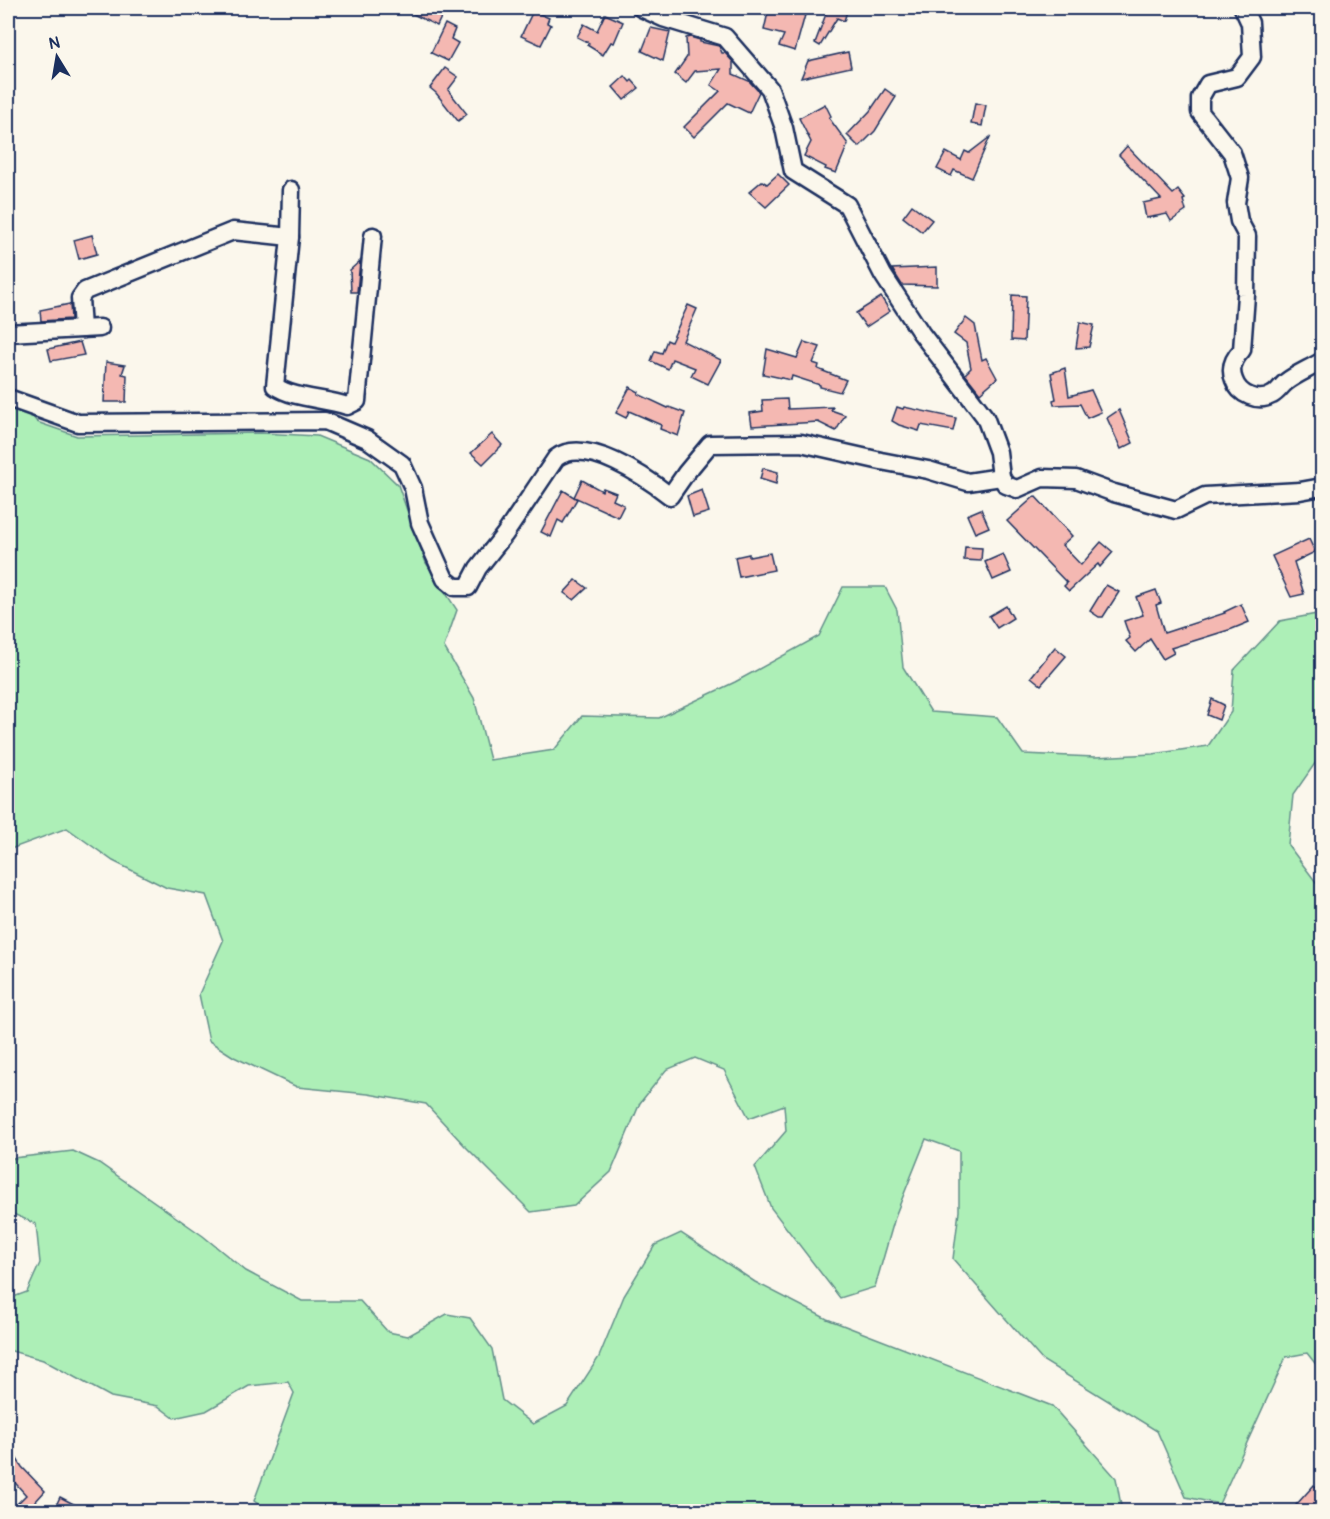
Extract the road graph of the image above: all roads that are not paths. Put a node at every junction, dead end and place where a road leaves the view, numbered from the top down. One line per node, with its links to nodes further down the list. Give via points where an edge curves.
1 (641, 8): 3 (street)
2 (1243, 8): 10 (street, via 1250,23 1252,57 1237,77 1208,84 1200,98 1200,112 1232,153 1240,178 1236,203 1239,221 1247,236 1242,350 1236,356 1232,373 1246,395 1263,398)
3 (664, 13): 12 (street, via 725,37 770,89 793,171 847,205 883,275 985,417 998,452)
4 (291, 190): 6 (street)
5 (373, 236): 6 (street, via 357,401 347,406 286,394 275,386)
6 (290, 237): 8 (street, via 234,231 85,291 80,298)
7 (100, 328): 8 (street)
8 (82, 329): 9 (street)
9 (8, 333)
10 (1323, 361)
11 (8, 398): 12 (street, via 78,423 325,421 367,439 402,464 413,488 420,523 445,579 454,586 468,587 561,454 577,451 612,460 670,496 710,444 801,443 968,482)
12 (1001, 477): 13 (street, via 1006,485 1017,489 1042,478 1076,479 1176,510 1205,496)
13 (1323, 487)

